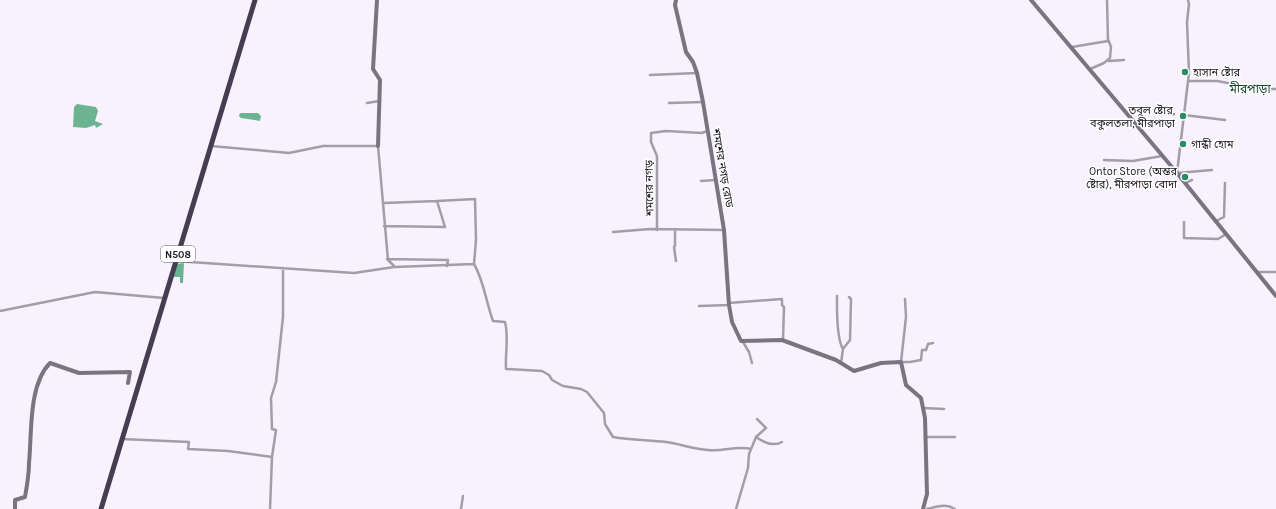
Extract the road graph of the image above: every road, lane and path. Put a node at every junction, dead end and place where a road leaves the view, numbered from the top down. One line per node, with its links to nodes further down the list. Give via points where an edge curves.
1 (255, 0): 23 (highway, N508)
2 (377, 0): 16 (street, via 373,69 380,80)
3 (676, 0): 12 (street, শমশের নগড় রোড, via 686,52)
4 (1031, 0): 8 (street)
5 (1107, 0): 7 (street)
6 (1188, 0): 14 (street)
7 (1108, 39): 8 (street); 10 (street, via 1111,54)
8 (1071, 47): 11 (street)
9 (1124, 60): 10 (street)
10 (1108, 61): 11 (street)
11 (1089, 69): 25 (street)
12 (697, 73): 13 (street); 17 (street, শমশের নগড় রোড)
13 (650, 75)
14 (1188, 81): 15 (street, via 1217,81 1260,89); 20 (street)
15 (1276, 89)
16 (380, 101): 18 (street); 24 (street)
17 (703, 102): 19 (street); 22 (street, শমশের নগড় রোড)
18 (367, 103)
19 (669, 103)
20 (1184, 114): 21 (street); 28 (street)
21 (1225, 120)
22 (707, 131): 29 (street, শমশের নগড় রোড); 40 (street, শমশের নগড়, via 651,133 657,168)
23 (211, 146): 24 (street, via 289,153 323,146); 45 (highway, N508)
24 (378, 146): 35 (street)
25 (1162, 156): 26 (street, via 1133,161); 28 (street)
26 (1104, 160)
27 (1212, 170): 28 (street)
28 (1177, 173): 32 (street)
29 (716, 180): 31 (street); 41 (street, শমশের নগড় রোড)
30 (1192, 180): 32 (street)
31 (701, 181)
32 (1185, 183): 37 (street)
33 (1225, 183): 37 (street, via 1224,217)
34 (437, 201): 35 (street); 38 (street, via 445,227); 47 (street, via 475,199)
35 (384, 203): 38 (street)
36 (1184, 222): 43 (street, via 1184,238 1218,239)
37 (1216, 222): 43 (street)
38 (384, 226): 44 (street)
39 (675, 229): 40 (street, শমশের নগড়); 41 (street, শমশের নগড়); 46 (street)
40 (657, 230): 42 (street, শমশের নগড়)
41 (724, 230): 58 (street, শমশের নগড় রোড)
42 (613, 232)
43 (1226, 234): 51 (street)
44 (388, 259): 48 (street, via 448,260); 49 (street)
45 (176, 261): 50 (street); 56 (highway, N508)
46 (676, 261)
47 (474, 264): 48 (street); 77 (street, via 480,274 493,320 505,322 506,369 542,370 563,386 587,392 604,412 605,424 613,437 651,440 708,450 739,447)
48 (448, 266): 49 (street)
49 (395, 267): 50 (street, via 354,273)
50 (283, 268): 78 (street, via 283,317 276,382 271,398 272,429 276,430)
51 (1256, 272): 52 (street); 54 (street)
52 (1276, 272)
53 (837, 296): 64 (street, via 836,309)
54 (1276, 296)
55 (849, 297): 64 (street, via 850,340)
56 (164, 298): 60 (street, via 95,292); 75 (highway, N508)
57 (905, 299): 65 (street, via 906,317)
58 (729, 304): 59 (street); 61 (street, via 782,299); 62 (street, শমশের নগড় রোড, via 732,322)
59 (699, 306)
60 (0, 311)
61 (783, 340): 62 (street); 67 (street)
62 (742, 341): 66 (street)
63 (933, 343): 65 (street, via 928,344 926,350 922,350 921,360)
64 (843, 349): 67 (street)
65 (901, 362): 67 (street, via 881,363 854,371); 69 (street, via 906,385 921,398)
66 (752, 363)
67 (840, 364)
68 (128, 383): 80 (street, via 130,372 78,373 50,363 46,366 40,375 30,424 30,464 25,497 15,500)
69 (923, 408): 70 (street); 73 (street)
70 (944, 409)
71 (757, 419): 72 (street, via 766,428)
72 (756, 437): 76 (street, via 764,443); 77 (street)
73 (925, 437): 74 (street); 85 (street, via 927,494)
74 (955, 437)
75 (122, 439): 78 (street, via 189,442 188,450); 81 (highway, N508)
76 (782, 442)
77 (751, 449): 84 (street)
78 (272, 456): 82 (street)
79 (463, 496): 83 (street)
80 (15, 509)
81 (101, 509)
82 (270, 509)
83 (461, 509)
84 (736, 509)
85 (923, 509)
86 (927, 509): 87 (street, via 941,505)
87 (955, 509)

